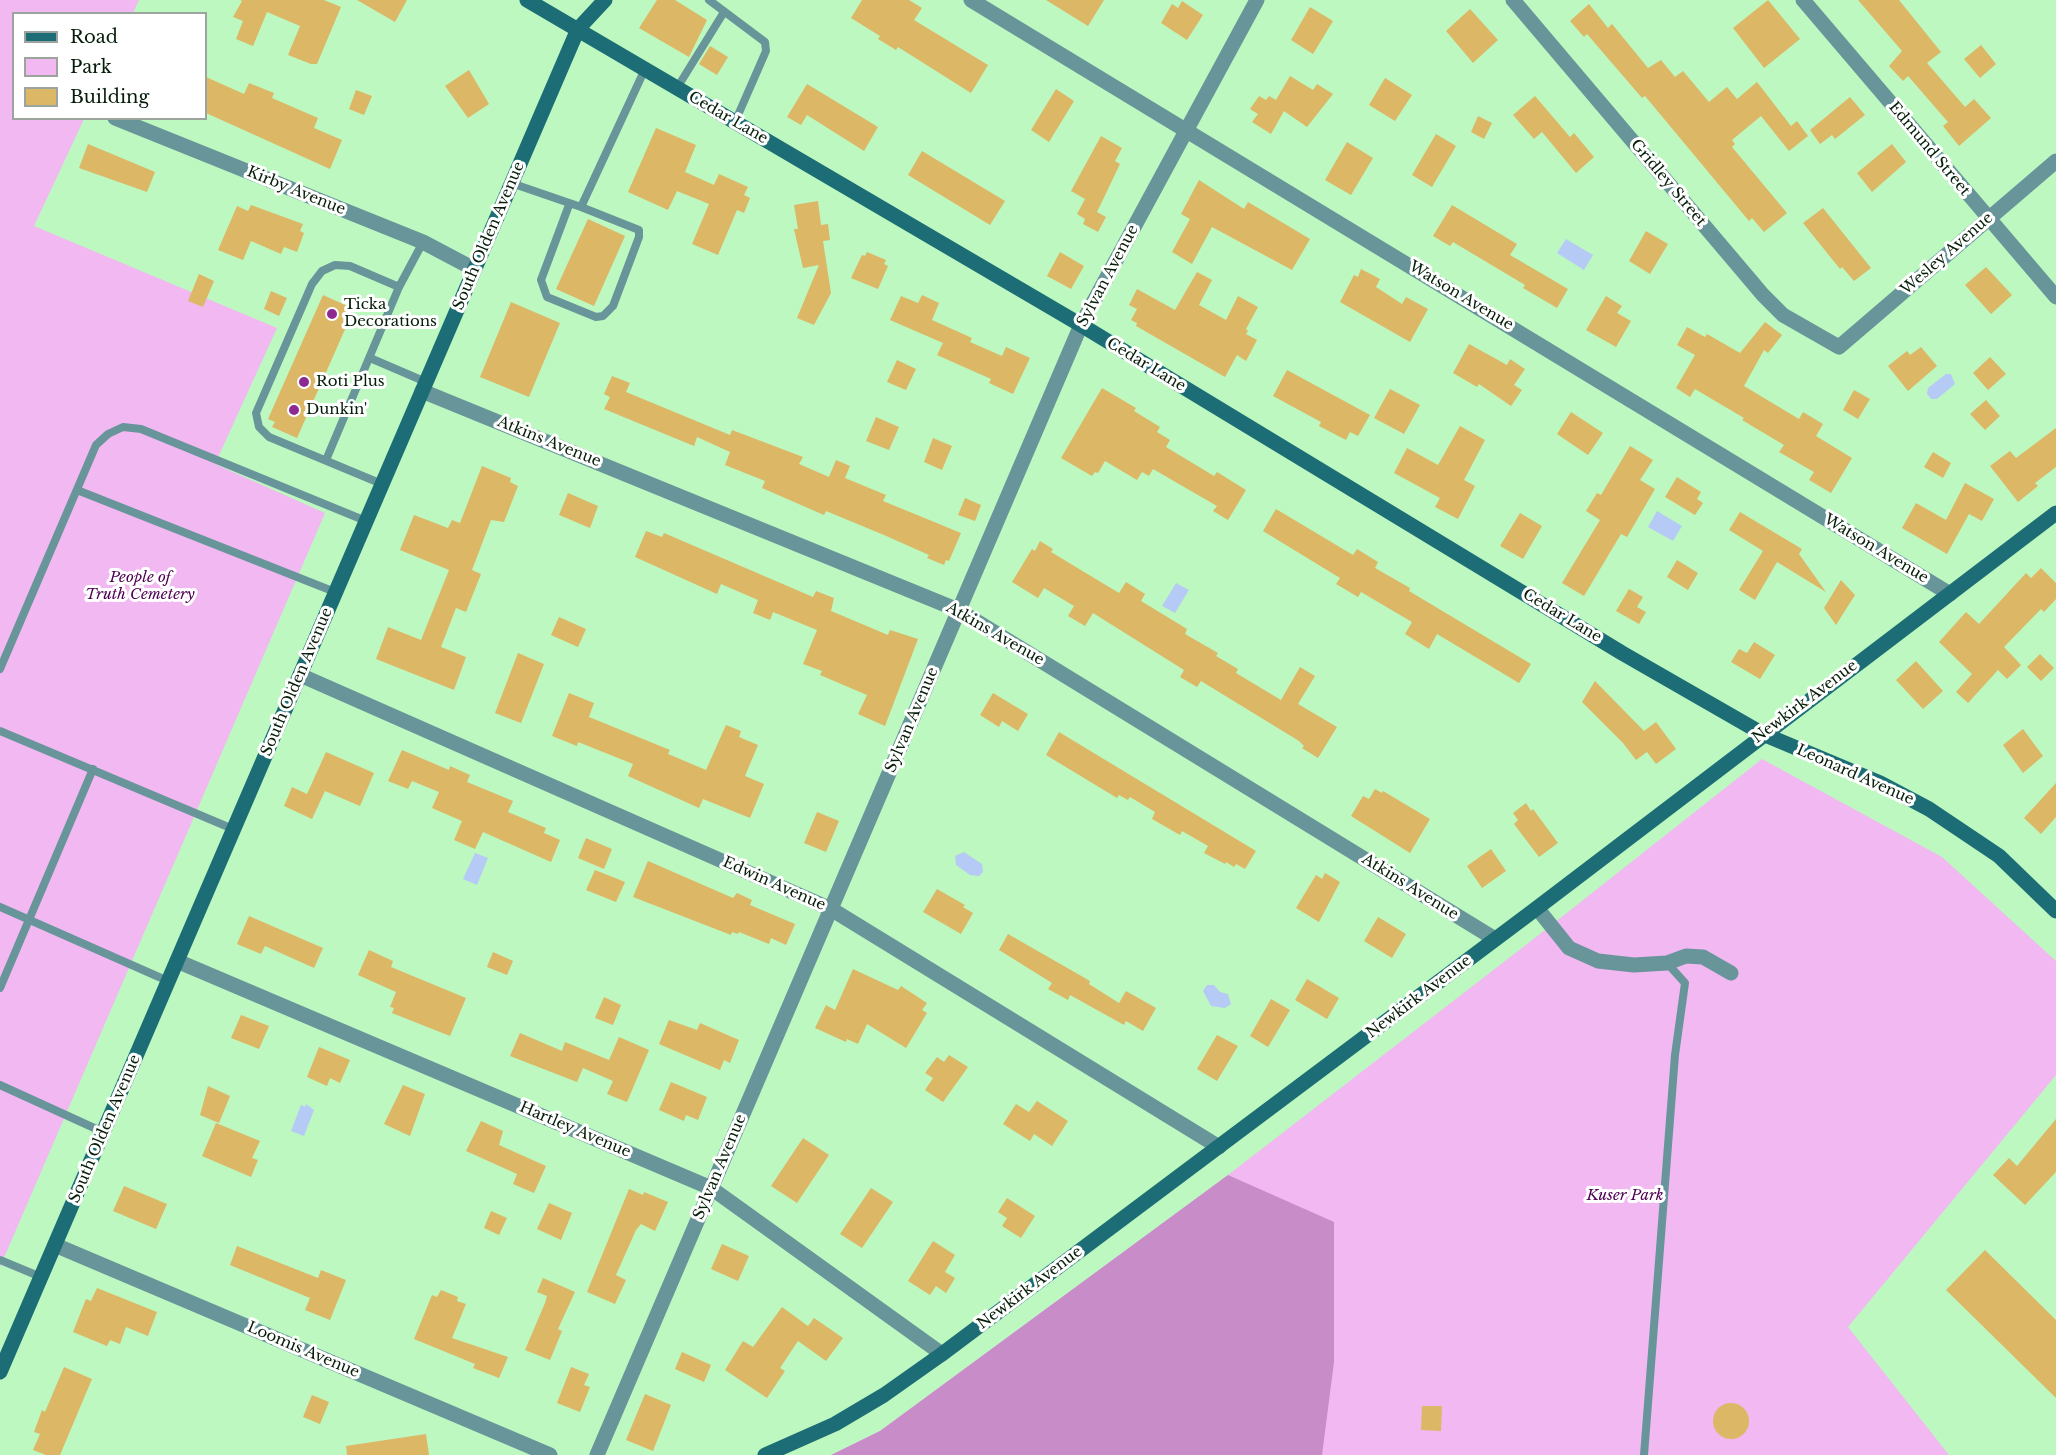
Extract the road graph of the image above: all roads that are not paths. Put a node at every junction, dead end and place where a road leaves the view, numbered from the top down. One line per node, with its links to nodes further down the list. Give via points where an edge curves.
1 (709, 0): 8 (lane)
2 (971, 0): 14 (street, Watson Avenue)
3 (1257, 0): 14 (street, Sylvan Avenue)
4 (1514, 0): 25 (street, Gridley Street, via 1763,295 1783,315)
5 (1803, 0): 19 (street, Edmund Street)
6 (532, 1): 9 (street, Cedar Lane)
7 (603, 1): 9 (street, South Olden Avenue)
8 (724, 12): 11 (lane); 13 (lane, via 765,42 766,51)
9 (578, 29): 10 (street, Cedar Lane); 16 (street, South Olden Avenue)
10 (645, 69): 11 (street, Cedar Lane); 18 (lane)
11 (677, 88): 13 (street, Cedar Lane)
12 (120, 120): 20 (street, Kirby Avenue)
13 (735, 122): 24 (street, Cedar Lane)
14 (1187, 130): 24 (street, Sylvan Avenue); 34 (street, Watson Avenue)
15 (2056, 161): 19 (street, Wesley Avenue)
16 (511, 183): 17 (lane); 21 (street, South Olden Avenue)
17 (569, 205): 18 (lane); 18 (lane, via 541,280 547,297 596,317 603,316 613,306 639,230)
18 (582, 207)
19 (1988, 219): 23 (street, Edmund Street); 25 (street, Wesley Avenue)
20 (423, 242): 21 (street, Kirby Avenue); 22 (lane)
21 (474, 269): 27 (street, South Olden Avenue)
22 (399, 287): 26 (lane); 28 (lane, via 350,266 335,265 322,271 312,284 256,412 259,427 269,437)
23 (2056, 297)
24 (1081, 325): 35 (street, Sylvan Avenue); 39 (street, Cedar Lane, via 1622,653)
25 (1839, 347)
26 (370, 358): 27 (lane); 28 (lane)
27 (424, 386): 29 (street, South Olden Avenue); 35 (street, Atkins Avenue)
28 (326, 460): 29 (lane)
29 (382, 484): 32 (street, South Olden Avenue)
30 (77, 490): 32 (lane, via 96,445 123,428 141,429); 33 (lane); 36 (lane)
31 (2056, 513): 34 (street, Newkirk Avenue)
32 (366, 521): 33 (street, South Olden Avenue)
33 (335, 592): 37 (street, South Olden Avenue)
34 (1950, 594): 39 (street, Newkirk Avenue)
35 (958, 610): 44 (street, Sylvan Avenue); 47 (street, Atkins Avenue)
36 (0, 669)
37 (300, 675): 41 (street, South Olden Avenue); 44 (street, Edwin Avenue)
38 (0, 731): 40 (lane)
39 (1763, 734): 43 (street, Newkirk Avenue); 45 (street, Leonard Avenue, via 1880,783 1929,809 1998,856)
40 (93, 769): 41 (lane); 46 (lane)
41 (233, 829): 48 (street, South Olden Avenue)
42 (0, 907): 46 (lane)
43 (1537, 908): 47 (street, Newkirk Avenue); 49 (street, via 1569,948 1598,961)
44 (831, 909): 55 (street, Edwin Avenue); 56 (street, Sylvan Avenue)
45 (2056, 911)
46 (29, 920): 51 (lane); 52 (lane)
47 (1495, 939): 55 (street, Newkirk Avenue)
48 (177, 961): 51 (street, South Olden Avenue); 56 (street, Hartley Avenue)
49 (1667, 963): 50 (street, via 1686,956 1703,957); 65 (lane, via 1684,983)
50 (1731, 973)
51 (168, 981): 54 (street, South Olden Avenue)
52 (0, 988)
53 (0, 1086): 54 (lane)
54 (103, 1132): 57 (street, South Olden Avenue)
55 (1220, 1146): 60 (street, Newkirk Avenue)
56 (711, 1188): 60 (street, Hartley Avenue); 63 (street, Sylvan Avenue)
57 (55, 1245): 59 (street, South Olden Avenue); 62 (street, Loomis Avenue)
58 (0, 1260): 59 (lane)
59 (41, 1277): 61 (street, South Olden Avenue)
60 (942, 1354): 64 (street, Newkirk Avenue, via 835,1424)
61 (0, 1372)
62 (550, 1455)
63 (597, 1455)
64 (765, 1455)
65 (1644, 1455)

